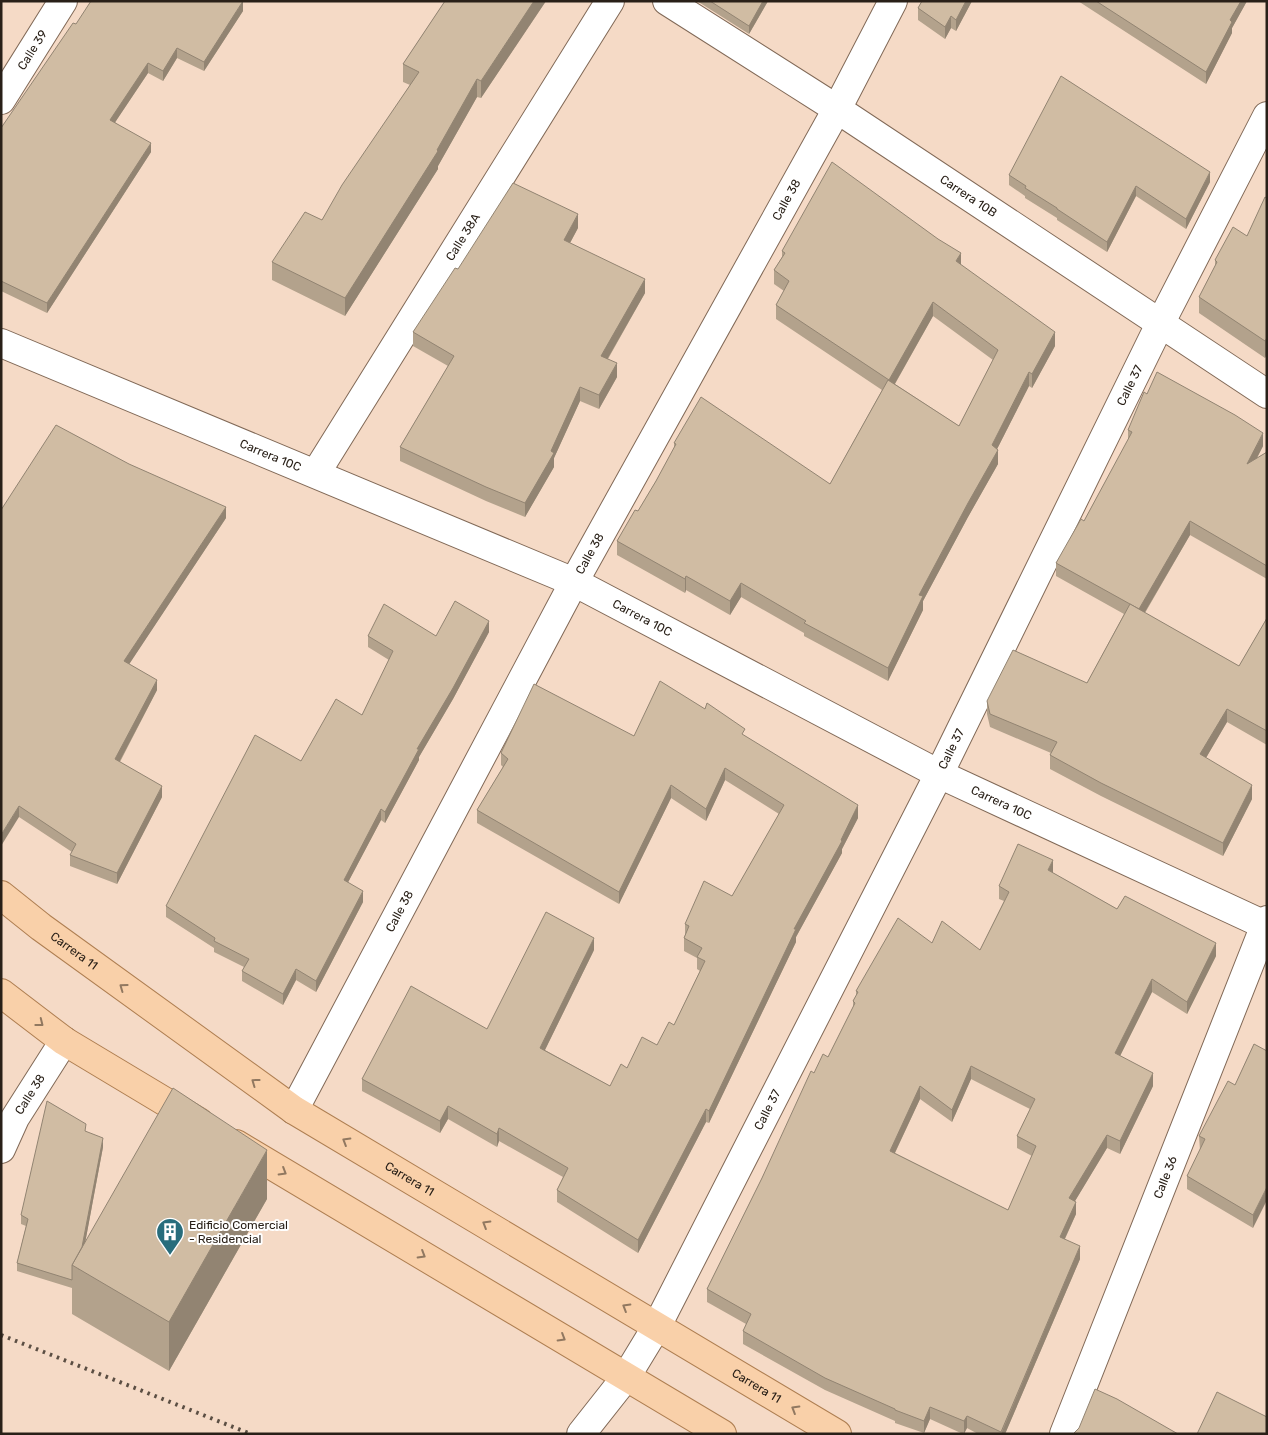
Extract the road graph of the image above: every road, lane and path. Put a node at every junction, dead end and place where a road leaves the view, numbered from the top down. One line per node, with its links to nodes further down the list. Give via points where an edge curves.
1 (63, 1): 5 (street, Calle 39)
2 (610, 1): 11 (street, Calle 38A)
3 (667, 1): 6 (street, Carrera 10B)
4 (893, 1): 6 (street, Calle 38)
5 (1, 100)
6 (837, 109): 8 (street, Carrera 10B); 12 (street, Calle 38)
7 (1267, 116): 8 (street, Calle 37)
8 (1160, 324): 10 (street, Carrera 10B); 13 (street, Calle 37)
9 (1, 343): 11 (street, Carrera 10C)
10 (1267, 394)
11 (316, 473): 12 (street, Carrera 10C)
12 (574, 582): 13 (street, Carrera 10C); 18 (street, Calle 38)
13 (939, 774): 15 (street, Carrera 10C); 20 (street, Calle 37)
14 (1, 895): 18 (main road, Carrera 11, one-way to 14)
15 (1266, 924): 25 (street, Calle 36)
16 (1, 993): 17 (main road, one-way to 17)
17 (64, 1041): 19 (street, Calle 38, via 16,1118); 21 (main road, one-way to 21)
18 (294, 1110): 20 (main road, Carrera 11, one-way to 18)
19 (1, 1149)
20 (657, 1326): 21 (street, Calle 37); 24 (main road, Carrera 11, one-way to 20)
21 (626, 1376): 22 (street, Calle 37); 23 (main road)
22 (581, 1434)
23 (722, 1434)
24 (837, 1434)
25 (1064, 1434)

